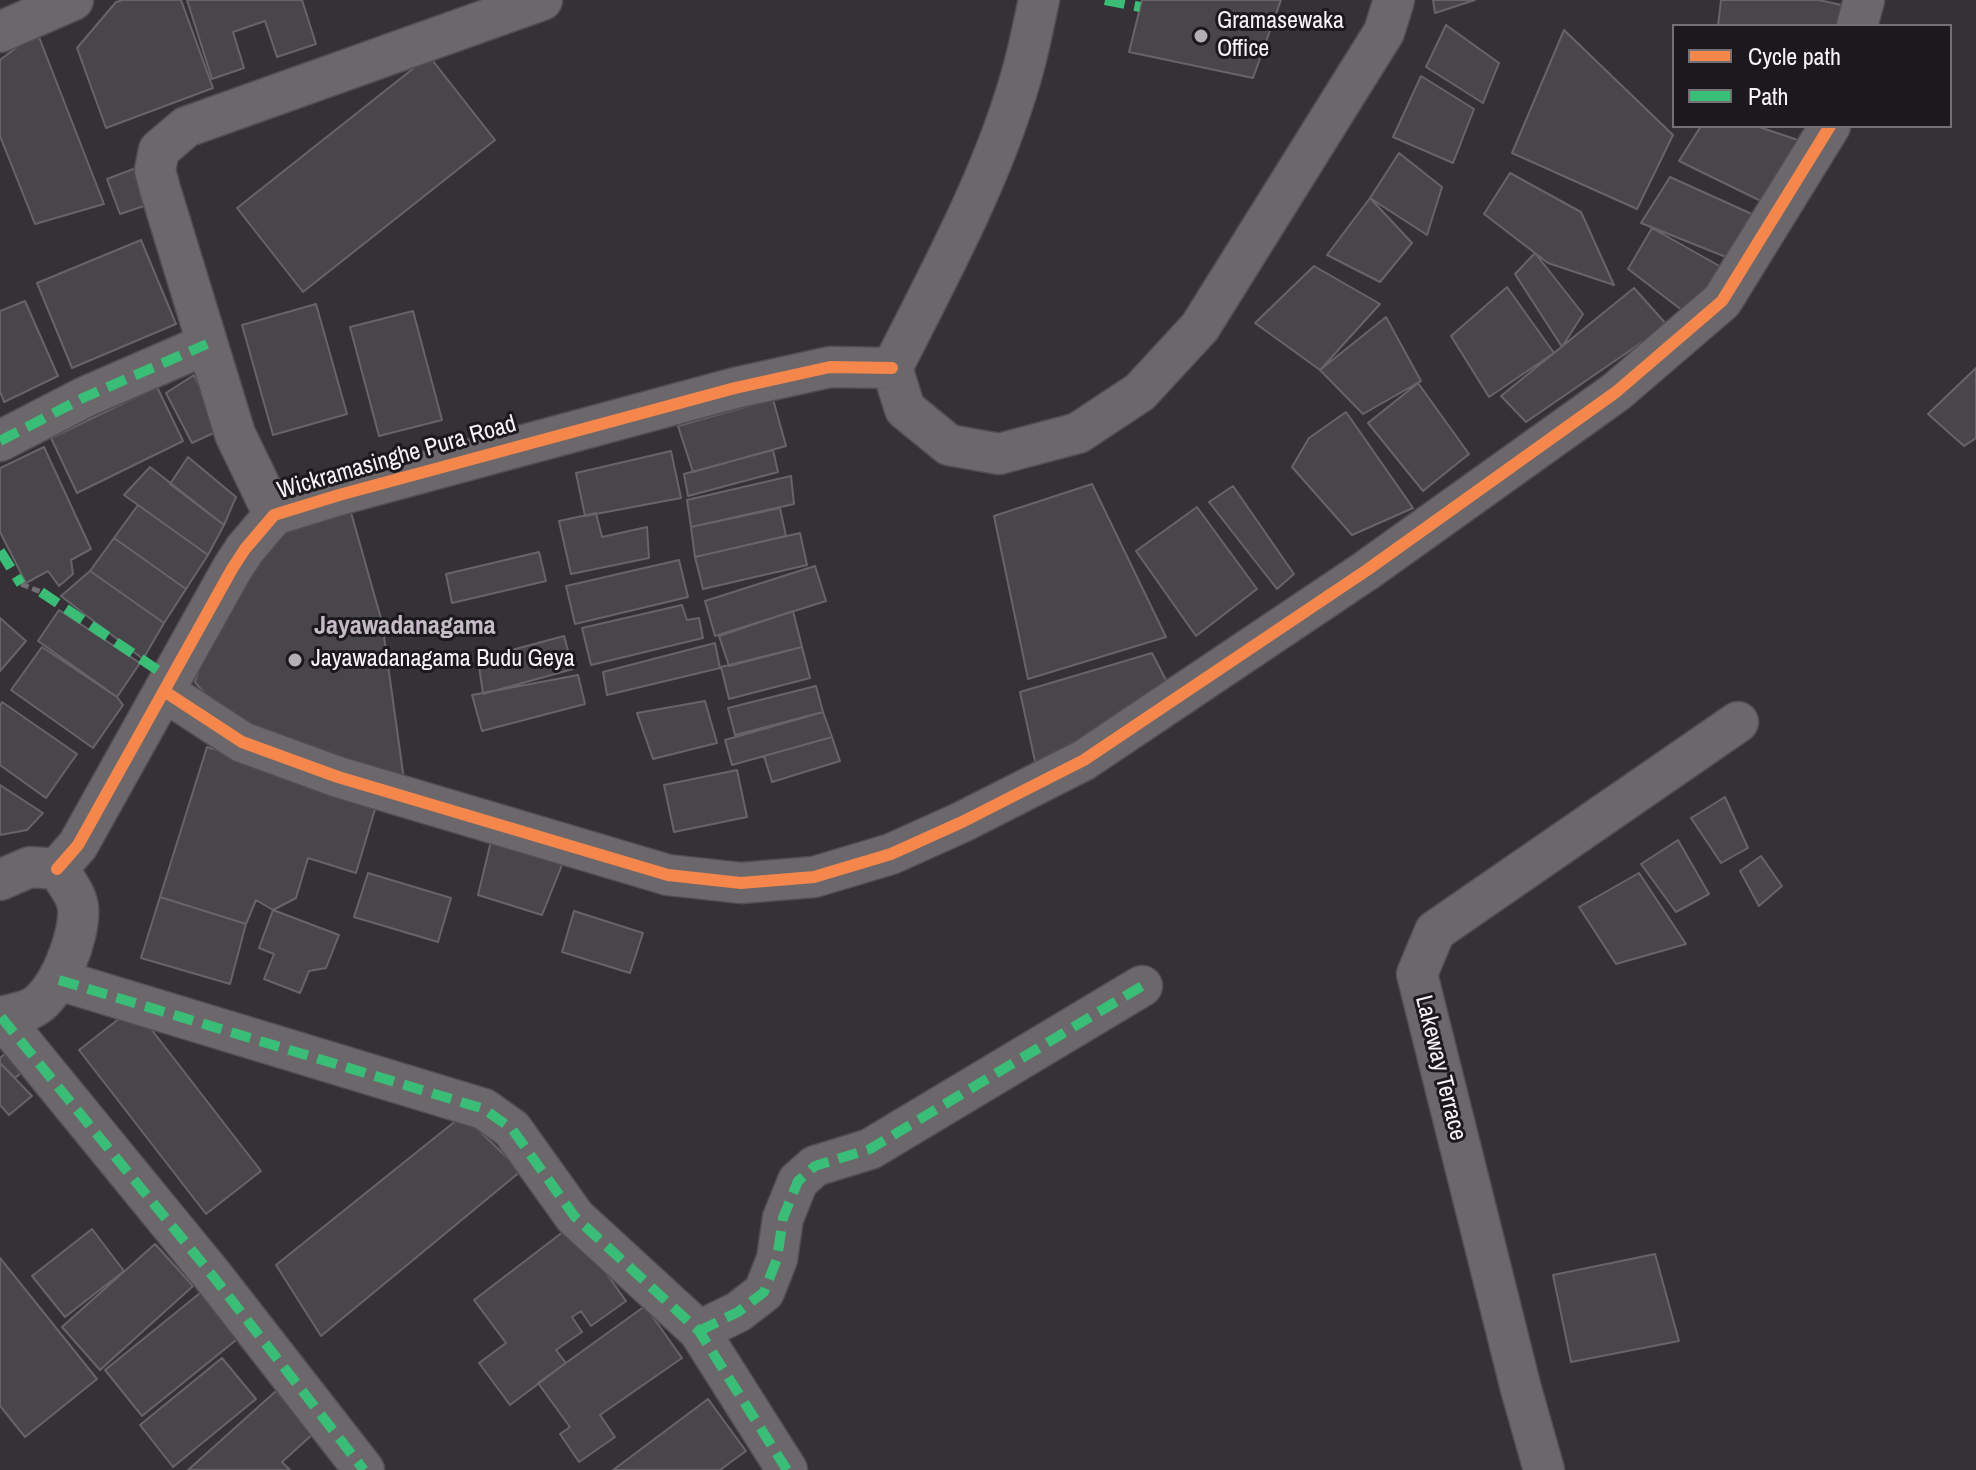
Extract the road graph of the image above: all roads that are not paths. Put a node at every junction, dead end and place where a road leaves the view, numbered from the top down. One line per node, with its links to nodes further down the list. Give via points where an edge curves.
1 (73, 0): 7 (street)
2 (542, 0): 9 (street, via 186,127 159,150 155,170)
3 (1039, 0): 10 (street, via 1024,68 991,161 952,252)
4 (1394, 0): 10 (street, via 1384,32 1200,327 1140,392 1078,433 999,454 949,445 905,409)
5 (1864, 0): 6 (street)
6 (1858, 24)
7 (0, 32)
8 (1829, 128): 13 (street, via 1722,301 1616,392 1367,570 1084,760 891,854 814,877 741,883 668,875 338,777 242,742)
9 (207, 344): 11 (street); 12 (street, via 235,434)
10 (892, 368): 12 (street, Wickramasinghe Pura Road, via 830,367 735,388)
11 (0, 441)
12 (274, 515): 13 (street, Wickramasinghe Pura Road, via 238,559)
13 (164, 691): 15 (street, Wickramasinghe Pura Road, via 78,845)
14 (1738, 722): 23 (street, Lakeway Terrace, via 1435,931 1417,974)
15 (57, 869): 16 (street, via 30,867); 17 (street, via 78,907 73,945)
16 (0, 880)
17 (59, 980): 19 (street, via 33,1009); 20 (street, via 484,1109 512,1129 575,1217)
18 (1142, 986): 20 (street, via 870,1149 815,1166 798,1181 783,1218 777,1259 764,1292)
19 (1, 1017): 21 (street)
20 (699, 1331): 22 (street)
21 (364, 1470)
22 (787, 1470)
23 (1544, 1470)

